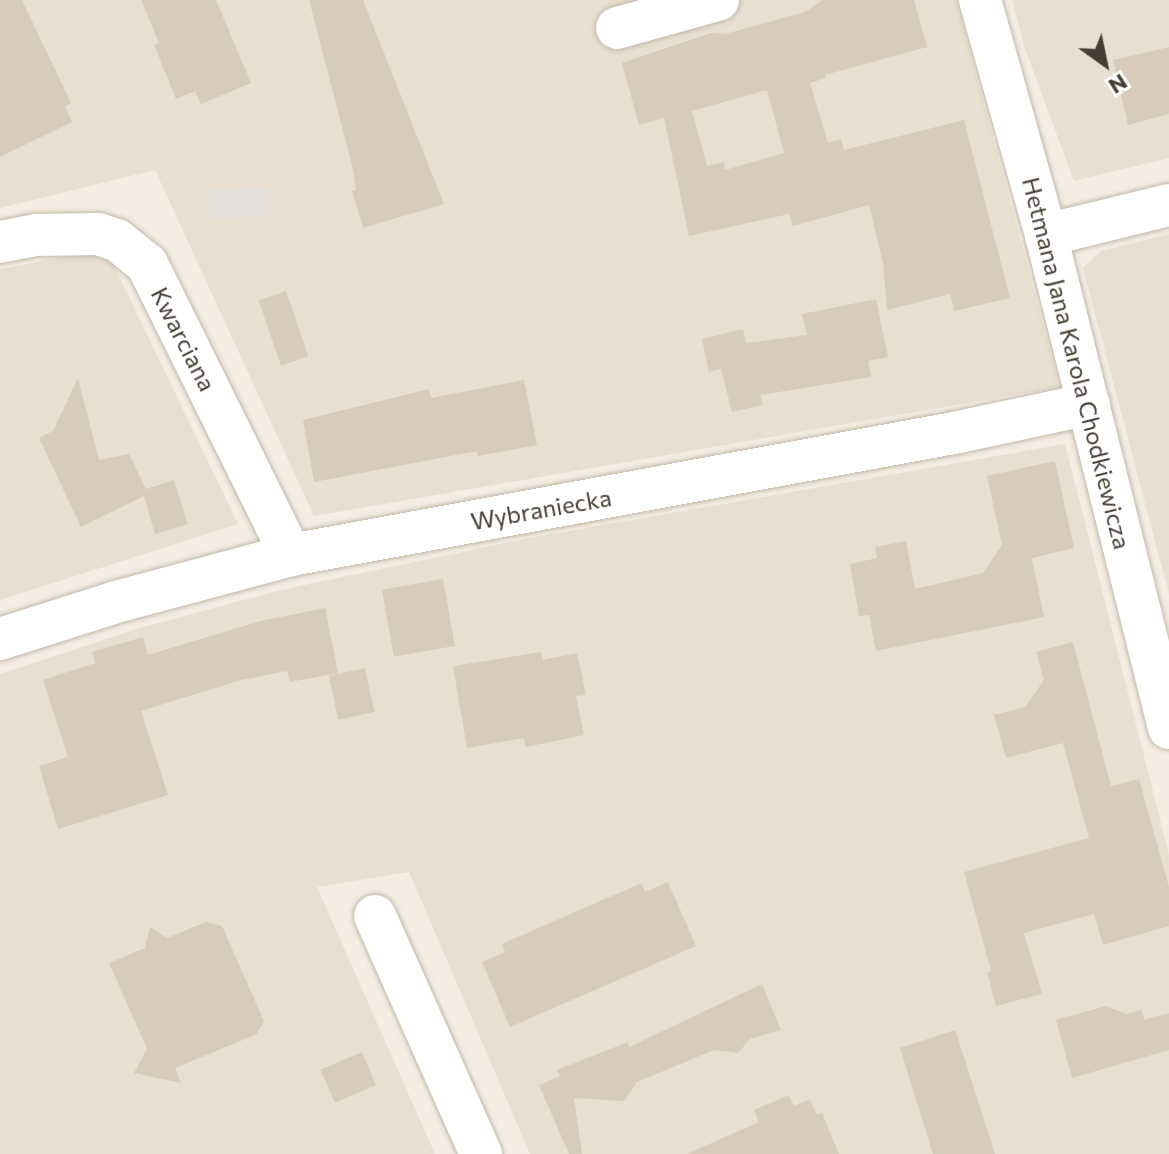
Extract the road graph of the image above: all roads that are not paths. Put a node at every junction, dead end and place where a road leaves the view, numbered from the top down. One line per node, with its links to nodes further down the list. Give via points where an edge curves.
1 (718, 0): 3 (street)
2 (980, 0): 5 (street, Hetmana Jana Karola Chodkiewicza)
3 (617, 28)
4 (1169, 205): 5 (street)
5 (1046, 235): 7 (street, Hetmana Jana Karola Chodkiewicza)
6 (0, 242): 8 (street, Kwarciana, via 36,235 98,234 117,240 147,264)
7 (1089, 404): 8 (street, Wybraniecka); 10 (street, Hetmana Jana Karola Chodkiewicza)
8 (291, 555): 9 (street, Wybraniecka)
9 (0, 639)
10 (1169, 728)
11 (375, 916): 12 (street)
12 (481, 1154)

